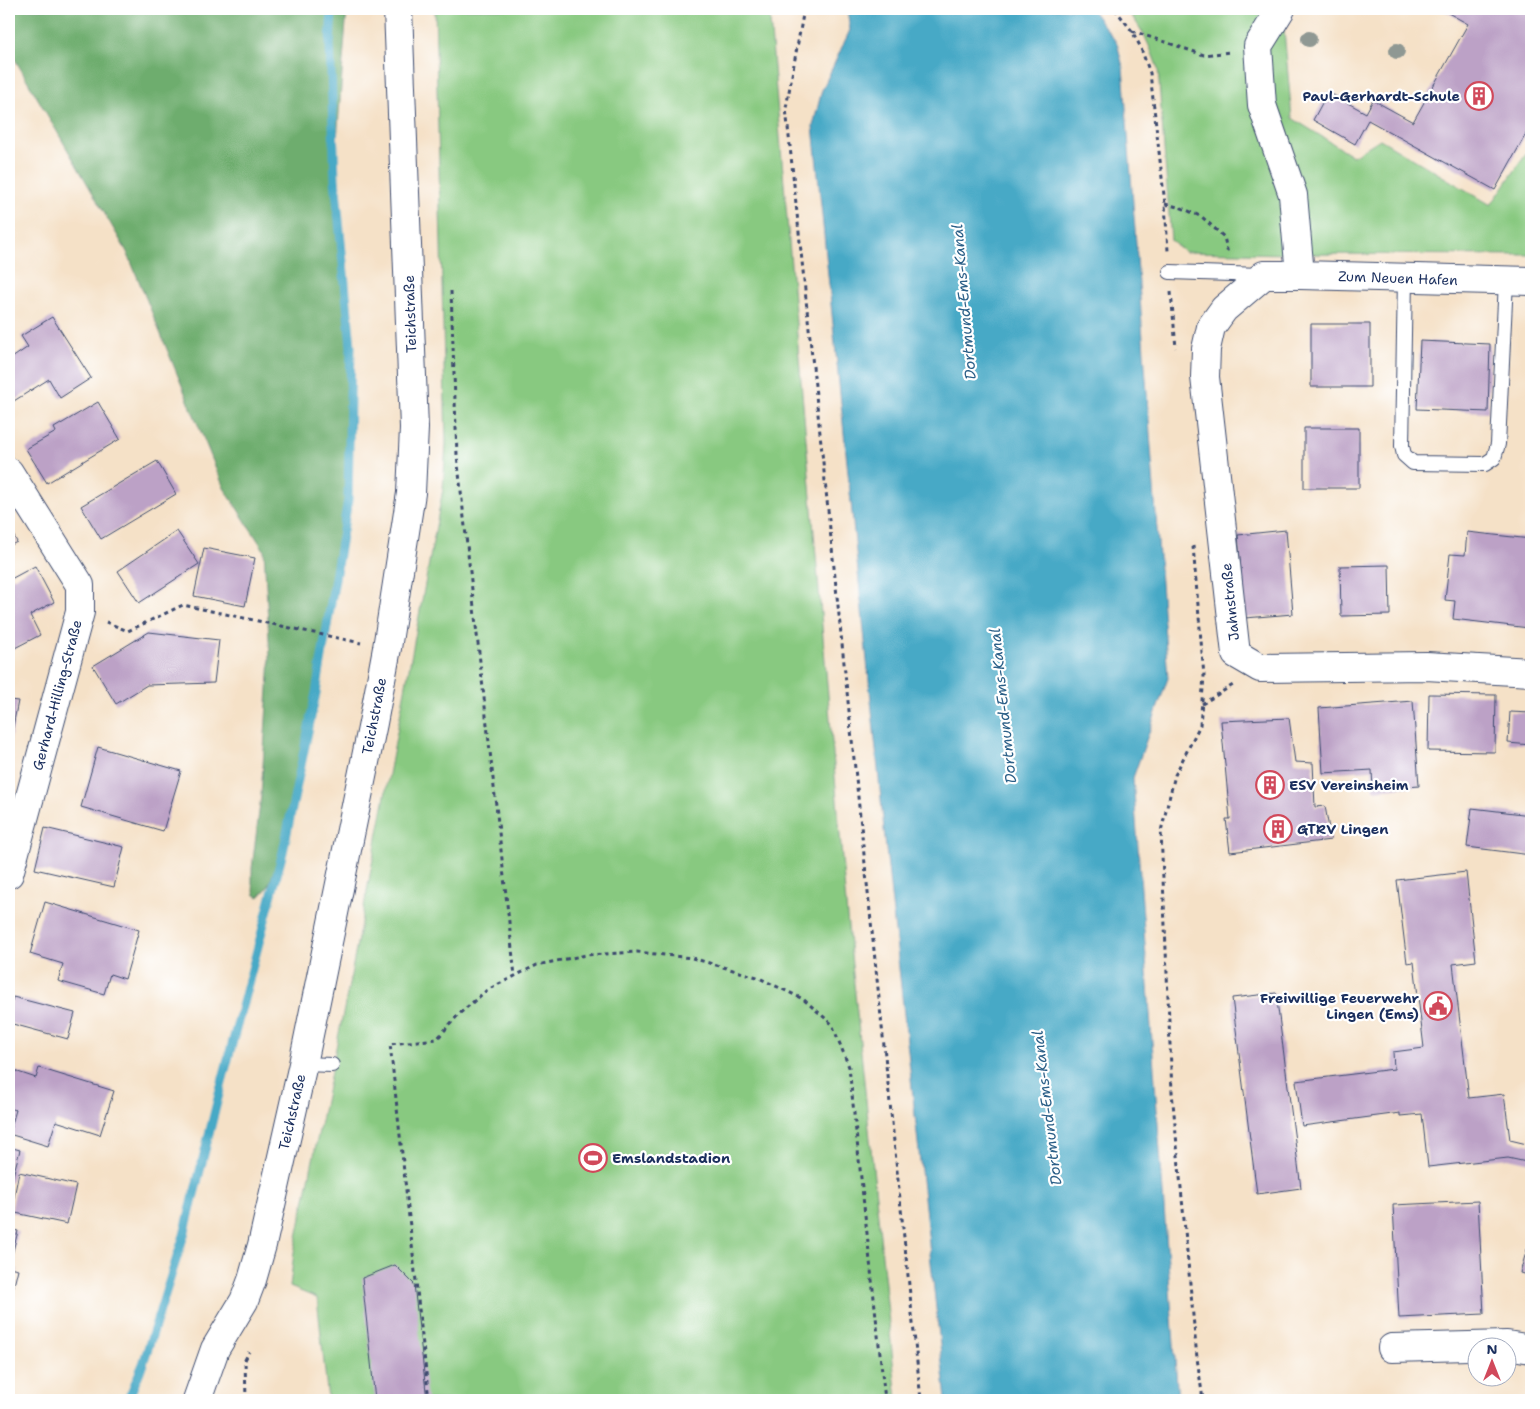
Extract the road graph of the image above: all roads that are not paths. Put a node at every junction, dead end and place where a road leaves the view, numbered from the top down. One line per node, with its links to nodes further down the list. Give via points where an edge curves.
1 (398, 9): 11 (street, Teichstraße, via 414,428 411,493 375,714)
2 (1281, 9): 5 (street, via 1258,46 1262,105 1294,195)
3 (1170, 272): 4 (lane)
4 (1264, 275): 5 (street, Zum Neuen Hafen); 9 (street, Jahnstraße, via 1224,309 1211,328 1206,349 1205,377 1236,654 1260,668 1426,666)
5 (1300, 275): 6 (street, Zum Neuen Hafen)
6 (1405, 278): 7 (street, Zum Neuen Hafen); 7 (lane, via 1402,446 1404,456 1413,463 1485,464 1494,458)
7 (1518, 281)
8 (9, 472): 10 (street, Gerhard-Hilling-Straße, via 80,585 80,612)
9 (1531, 672)
10 (9, 874)
11 (303, 1064): 12 (lane); 15 (street, Teichstraße, via 252,1280 244,1301 215,1348)
12 (332, 1065)
13 (1392, 1348): 14 (street, via 1507,1345)
14 (1531, 1349)
15 (197, 1400)

